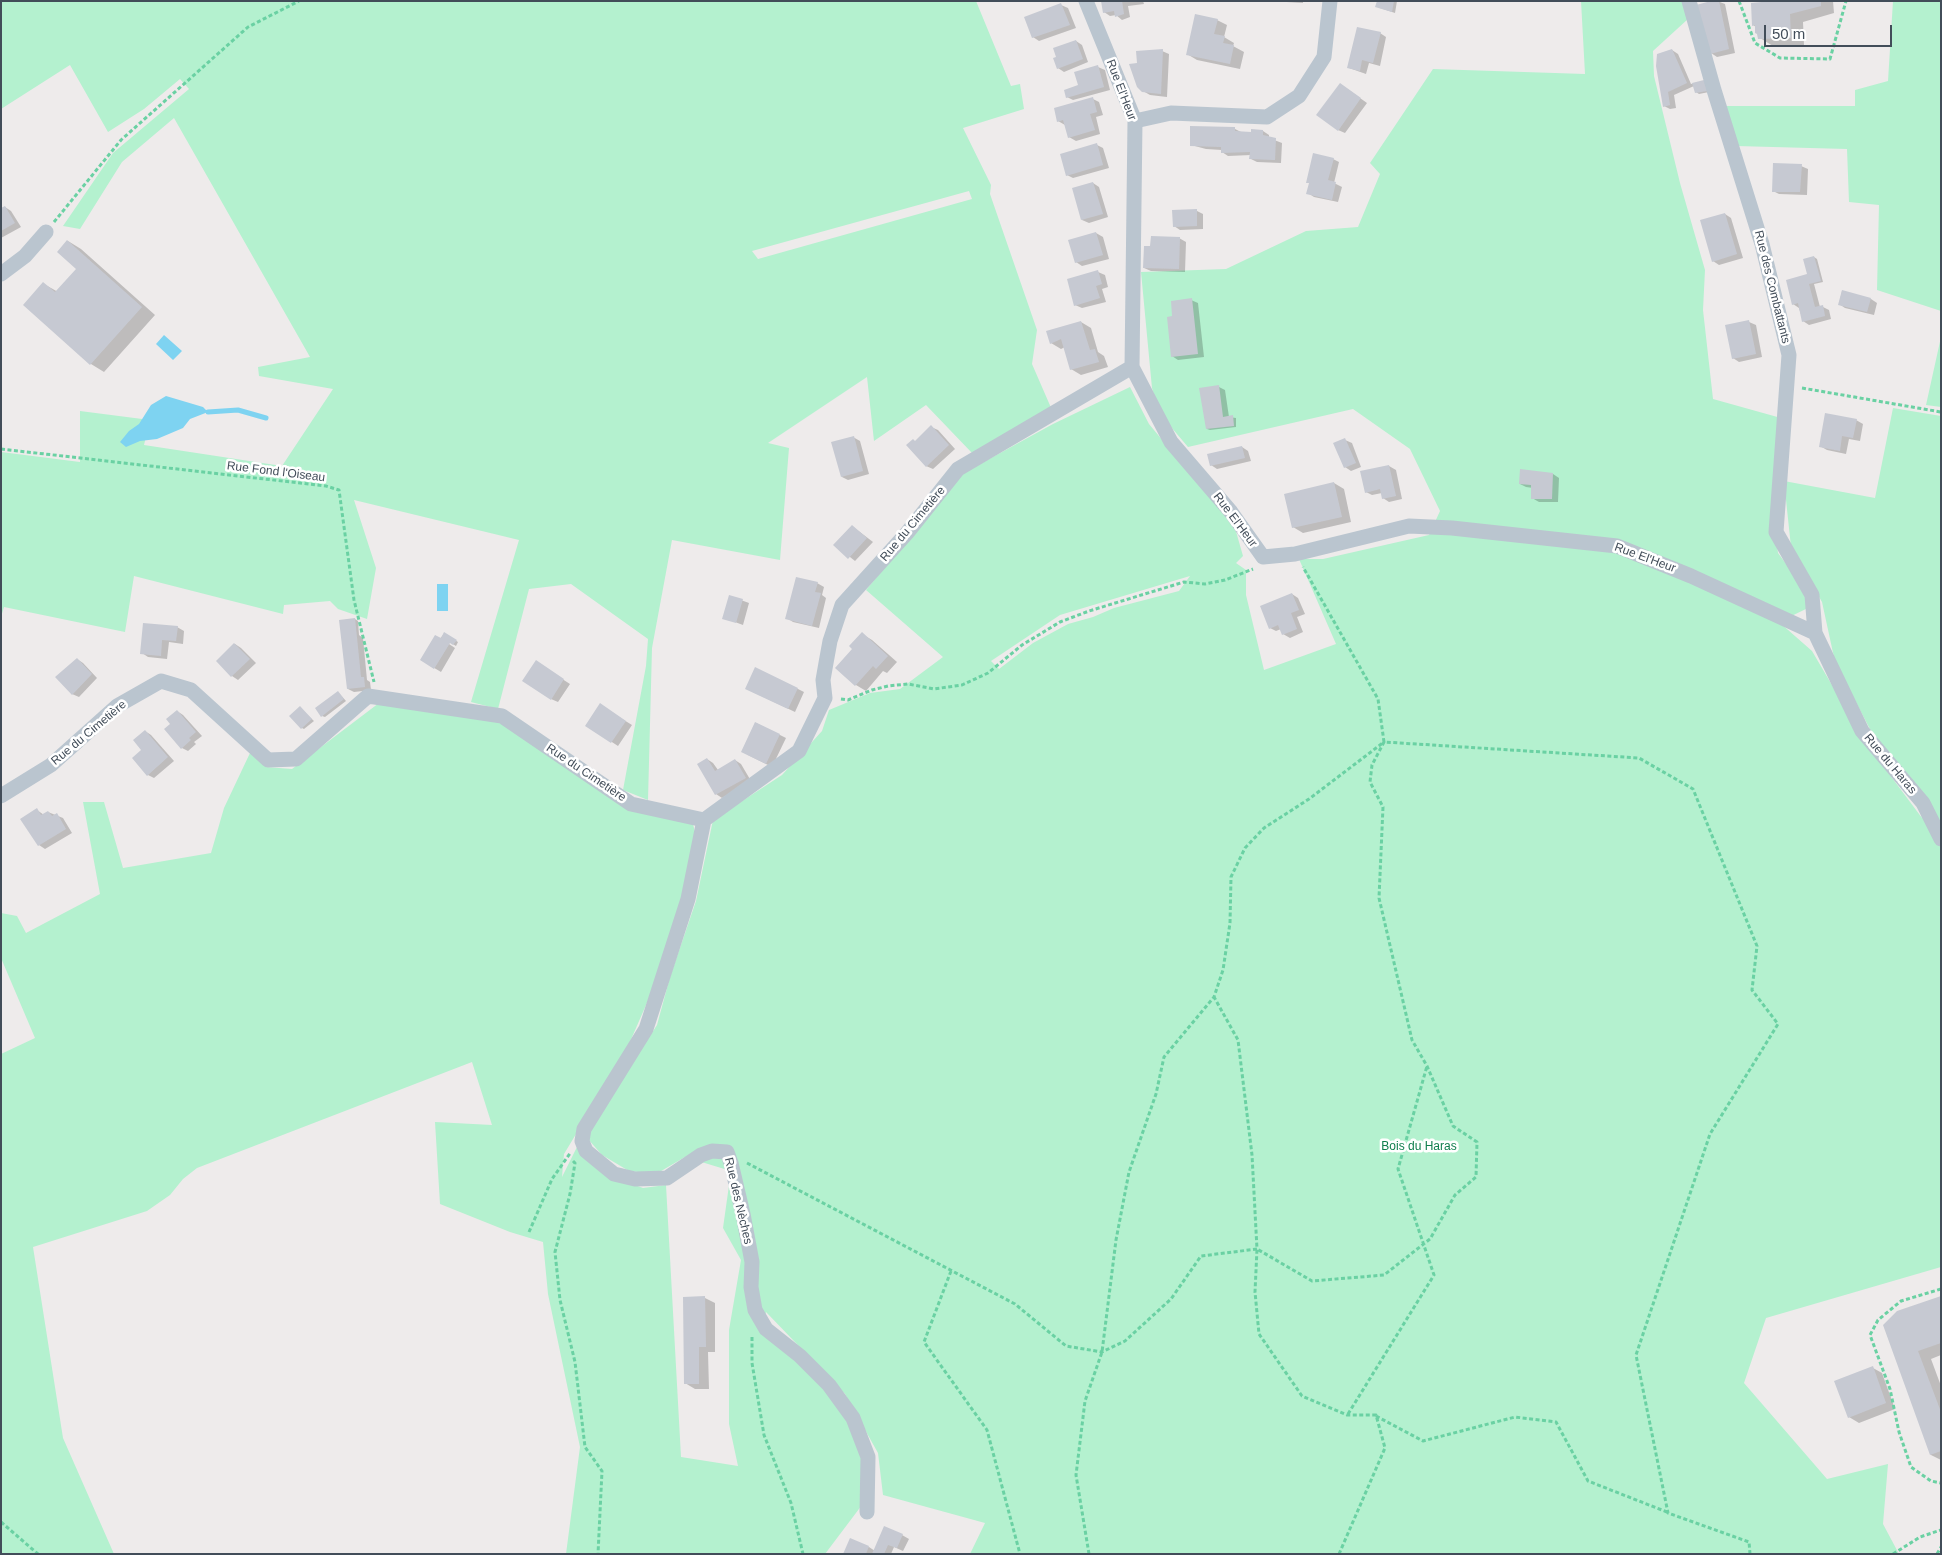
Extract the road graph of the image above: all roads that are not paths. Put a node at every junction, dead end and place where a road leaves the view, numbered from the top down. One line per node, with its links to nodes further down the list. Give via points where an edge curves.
1 (1086, 1): 4 (street, Rue El'Heur)
2 (1330, 1): 4 (street, via 1324,57 1299,96 1267,117 1170,113)
3 (1689, 1): 8 (street, Rue des Combattants, via 1762,244 1788,355 1776,532 1812,595)
4 (1135, 121): 7 (street, Rue El'Heur)
5 (46, 232): 6 (street, via 24,256)
6 (1, 274)
7 (1132, 367): 8 (street, Rue El'Heur, via 1171,442 1231,512 1263,557 1295,554 1409,526 1617,546); 10 (street, Rue du Cimetière, via 958,469 907,534 842,605 826,662 825,698 799,751)
8 (1815, 633): 11 (street, Rue du Haras, via 1862,731 1923,803)
9 (1, 796): 10 (street, Rue du Cimetière, via 51,765 117,706 161,681 191,690 268,760 296,759 368,696 502,716 631,804)
10 (704, 820): 12 (street, Rue des Nèches, via 688,899 646,1029 584,1129 582,1141 586,1151 614,1174 635,1179 666,1178 701,1155 712,1151 727,1152 752,1262 751,1287 755,1310 766,1329 829,1385 853,1418 868,1457)
11 (1941, 839)
12 (867, 1512)

